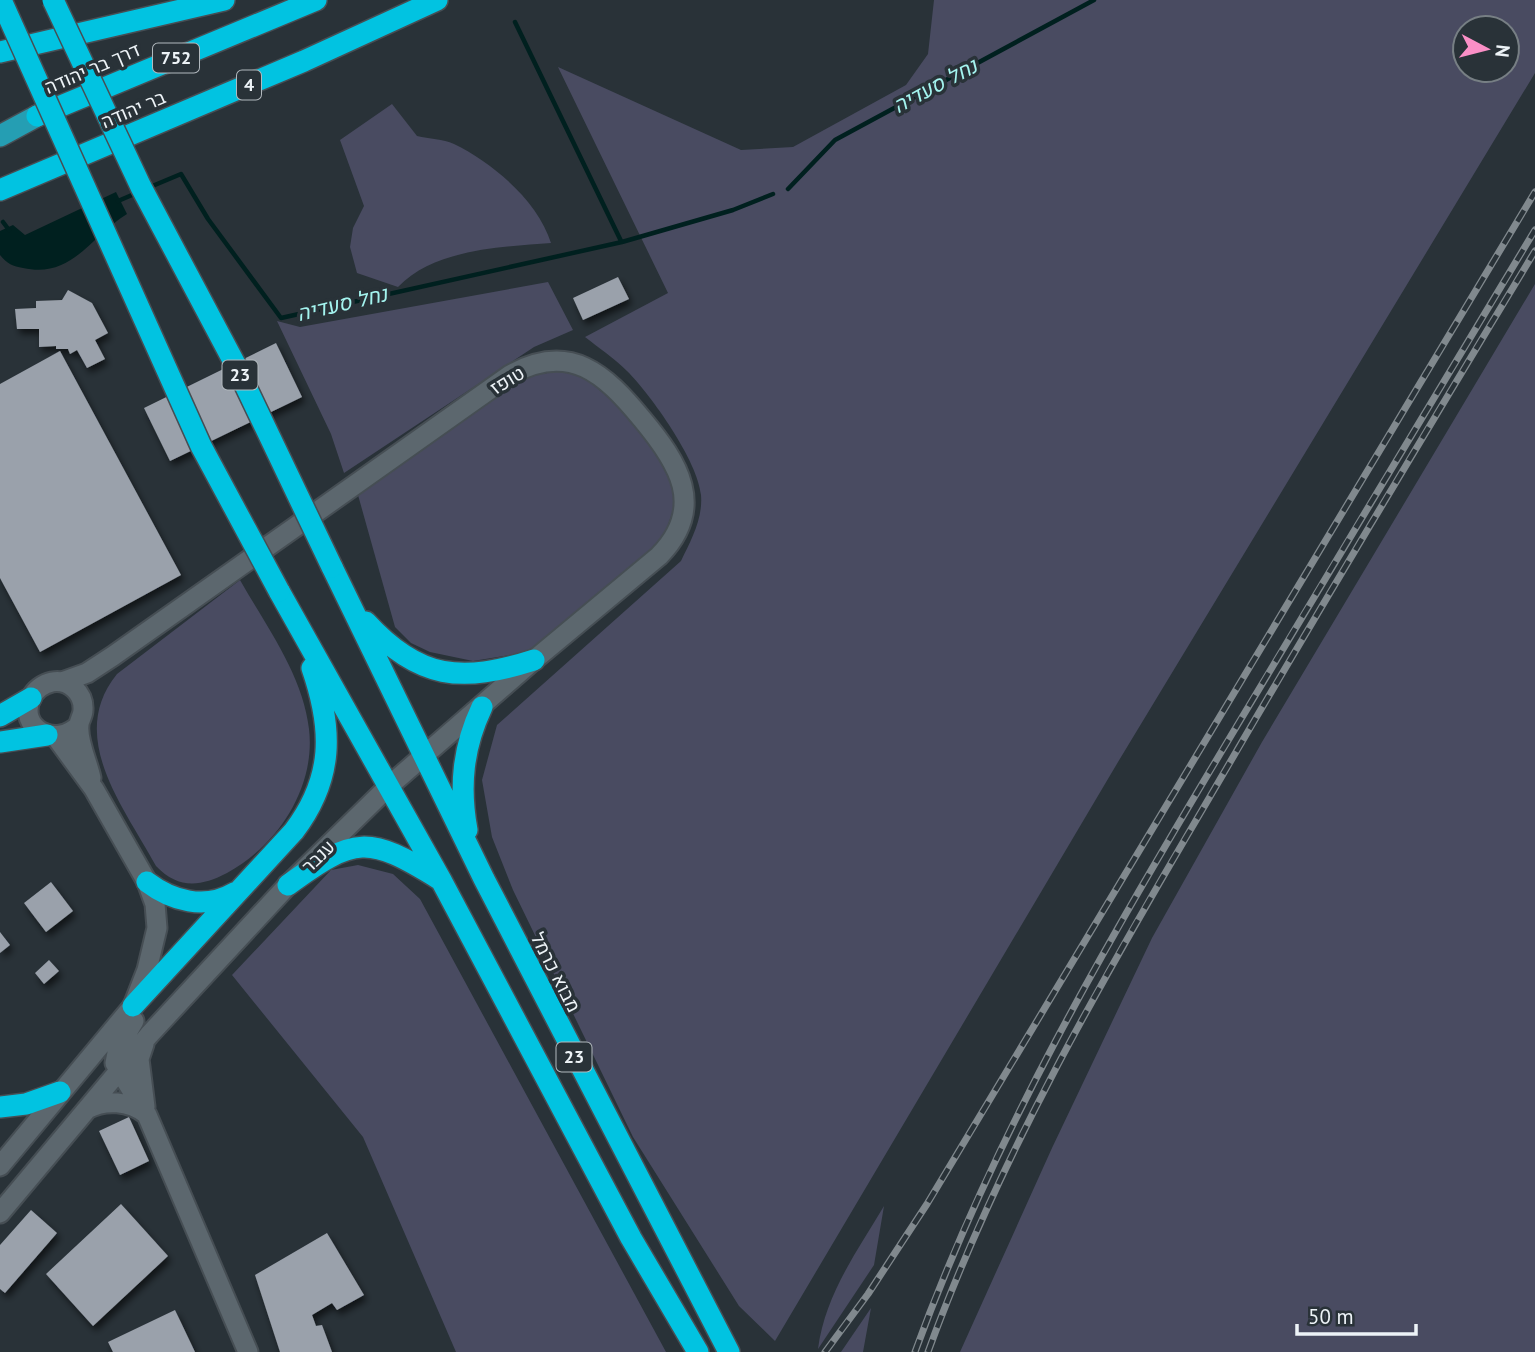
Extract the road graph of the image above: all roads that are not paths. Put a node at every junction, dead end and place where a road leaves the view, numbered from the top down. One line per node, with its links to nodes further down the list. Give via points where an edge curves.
1 (1, 0): 12 (highway, 23, bridge, via 201,446)
2 (53, 0): 11 (highway, 23, bridge, via 141,187 234,364)
3 (223, 0): 6 (highway)
4 (316, 0): 7 (highway, דרך בר יהודה / 752)
5 (437, 0): 10 (highway, בר יהודה / 4)
6 (0, 51)
7 (37, 116): 8 (main road, דרך בר יהודה / 752); 9 (main road)
8 (0, 122)
9 (0, 136)
10 (0, 190)
11 (351, 606): 14 (highway, via 388,645 441,673 485,673); 22 (highway, 23)
12 (298, 626): 23 (highway, 23); 29 (highway, via 324,703 323,775 307,814)
13 (113, 656): 14 (street, טופז, via 510,375 546,361 575,363 619,392 663,444 678,469 684,510 673,538 645,568); 15 (street, טופז, via 87,673); 19 (street, via 94,683)
14 (534, 660): 17 (street, ענבר)
15 (61, 682): 16 (street, via 44,685); 19 (street, via 77,691)
16 (31, 698): 18 (highway); 20 (street, via 30,716 39,731)
17 (482, 706): 22 (street, ענבר); 25 (highway, via 469,738 462,780)
18 (0, 716)
19 (81, 716): 20 (street, via 72,732); 24 (street)
20 (51, 736): 21 (highway); 24 (street)
21 (0, 742)
22 (424, 758): 23 (street, ענבר); 25 (highway, מבוא כרמל / 23)
23 (389, 786): 26 (highway, 23); 28 (street, ענבר)
24 (94, 789): 27 (street)
25 (471, 853): 42 (highway, מבוא כרמל / 23)
26 (441, 880): 28 (highway, via 395,854 362,847 330,854); 41 (highway, 23, via 625,1227)
27 (147, 882): 29 (highway, via 169,895 201,903 231,895); 31 (street, via 158,916 157,928)
28 (288, 885): 32 (street, ענבר)
29 (244, 886): 30 (highway)
30 (177, 957): 31 (highway); 33 (street, via 123,1037 115,1057)
31 (134, 1006): 34 (street)
32 (149, 1034): 33 (street, ענבר); 37 (street, via 139,1059)
33 (119, 1071): 36 (street, ענבר); 37 (street)
34 (60, 1092): 35 (highway); 38 (street)
35 (0, 1107)
36 (87, 1109): 37 (street, via 99,1103 126,1104); 39 (street, ענבר)
37 (147, 1115): 40 (street)
38 (0, 1166)
39 (0, 1213)
40 (248, 1352)
41 (698, 1352)
42 (730, 1352)

